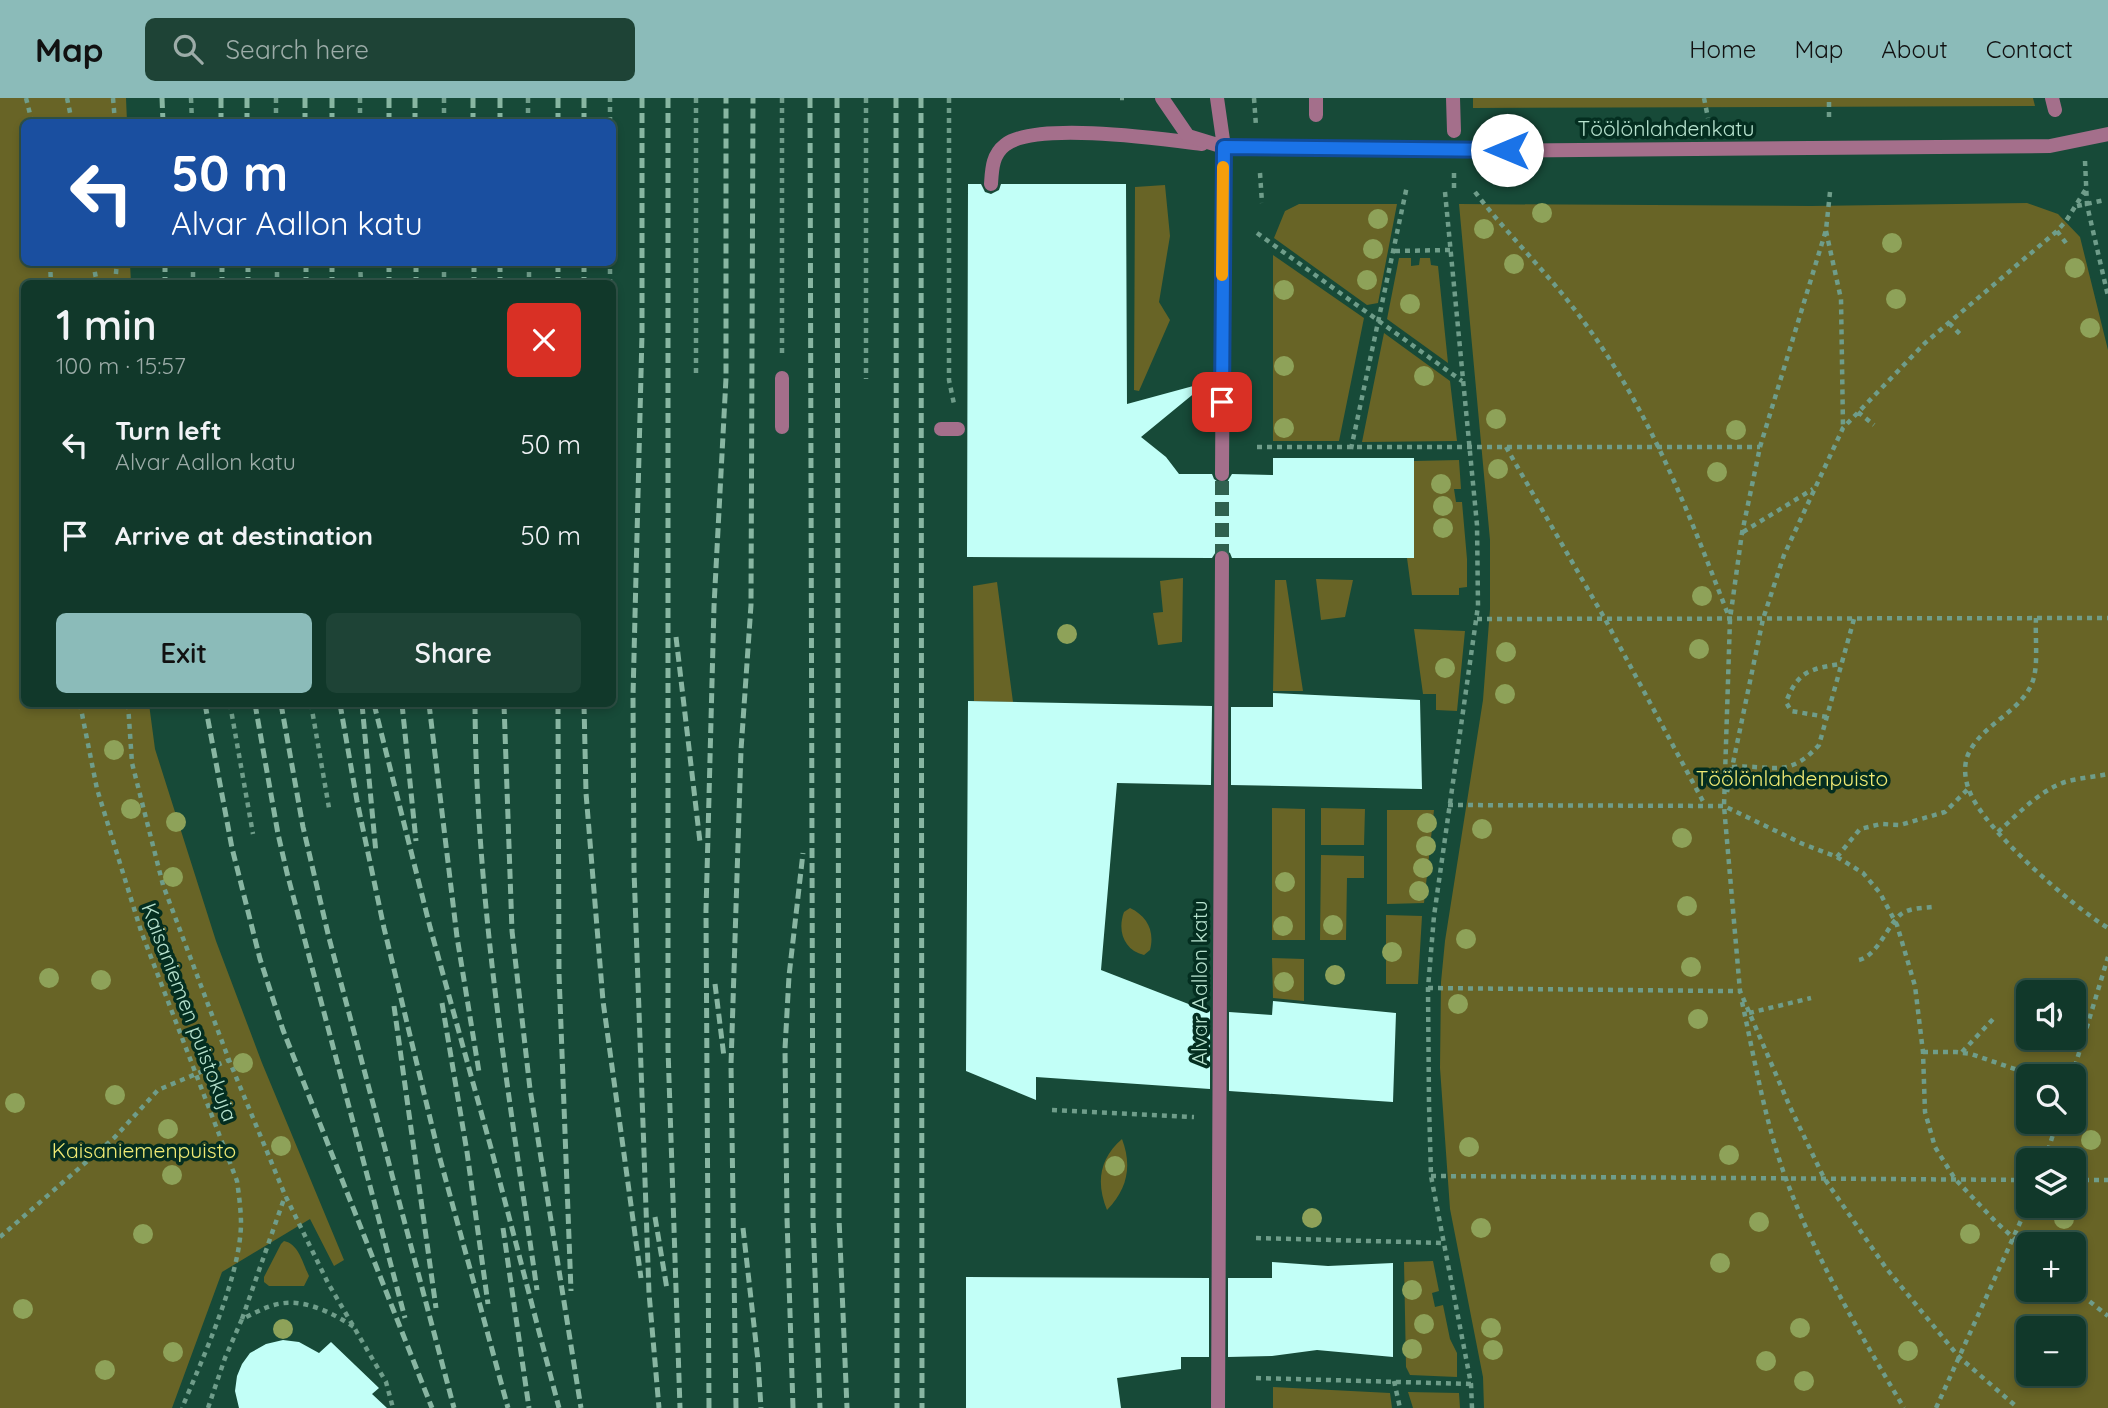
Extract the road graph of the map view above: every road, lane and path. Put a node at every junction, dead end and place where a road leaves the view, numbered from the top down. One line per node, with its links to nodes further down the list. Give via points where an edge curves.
1 (26, 98): 23 (path)
2 (67, 98): 24 (path)
3 (113, 98): 25 (path)
4 (191, 98): 26 (path)
5 (276, 98): 27 (path)
6 (360, 98): 28 (path)
7 (444, 98): 29 (path)
8 (528, 98): 30 (path)
9 (611, 98): 31 (path)
10 (696, 98): 53 (path)
11 (782, 98): 54 (path)
12 (866, 98): 55 (path)
13 (949, 98): 56 (path)
14 (1162, 98): 34 (street, Töölönlahdenkatu, via 1188,136)
15 (1217, 98): 34 (street)
16 (1316, 98): 20 (street)
17 (1453, 98): 32 (street)
18 (1704, 98): 22 (path)
19 (1829, 98): 21 (path)
20 (1316, 115)
21 (1829, 117)
22 (1708, 118)
23 (31, 119)
24 (71, 119)
25 (115, 119)
26 (192, 119)
27 (276, 119)
28 (360, 119)
29 (444, 119)
30 (528, 119)
31 (610, 119)
32 (1454, 131)
33 (2108, 134): 34 (street, Töölönlahdenkatu, via 2050,146)
34 (1224, 147): 35 (street, via 1125,134 1031,135 1015,139 996,155); 70 (street)
35 (991, 184)
36 (1407, 186): 48 (path)
37 (1445, 192): 47 (path)
38 (1475, 192): 65 (path, via 1578,314)
39 (1830, 192): 43 (path)
40 (2105, 200): 41 (path)
41 (2087, 205): 42 (path); 42 (path, via 2086,189); 49 (path)
42 (2076, 206): 44 (path)
43 (1826, 230): 61 (path, via 1841,299); 68 (path)
44 (2057, 231): 46 (path); 51 (path)
45 (1257, 233): 50 (path)
46 (2069, 247)
47 (1450, 250): 48 (path); 57 (path)
48 (1395, 251): 50 (path)
49 (2108, 296)
50 (1379, 321): 57 (path); 69 (path)
51 (1949, 323): 52 (path); 58 (path)
52 (1961, 335)
53 (696, 378)
54 (782, 378): 60 (street)
55 (866, 379)
56 (949, 380)
57 (1462, 381): 67 (path)
58 (1858, 412): 59 (path); 61 (path)
59 (1874, 425)
60 (782, 427)
61 (1843, 428): 71 (path)
62 (941, 429): 63 (street)
63 (958, 429)
64 (1506, 446): 65 (path); 67 (path); 77 (path)
65 (1660, 446): 68 (path); 78 (path)
66 (1257, 447): 69 (path)
67 (1469, 447): 69 (path); 76 (path)
68 (1760, 447): 72 (path)
69 (1351, 449)
70 (1222, 474)
71 (1814, 489): 72 (path); 79 (path, via 1784,555)
72 (1742, 533): 78 (path)
73 (1222, 558): 141 (street, Alvar Aallon katu)
74 (2036, 618): 75 (path); 80 (path); 91 (path, via 2034,678 2024,697 1971,748 1964,765)
75 (2108, 618)
76 (1477, 619): 77 (path); 92 (path)
77 (1605, 619): 78 (path); 93 (path)
78 (1730, 619): 79 (path); 94 (path)
79 (1763, 619): 80 (path); 89 (path)
80 (1854, 619): 81 (path)
81 (1840, 664): 88 (path); 88 (path, via 1799,676 1786,702 1791,710)
82 (81, 707): 114 (path, Kaisaniemen puistokuja, via 97,789 141,931)
83 (128, 707): 111 (path, via 132,762 163,885)
84 (231, 707): 97 (path)
85 (312, 707): 95 (path)
86 (452, 707): 87 (path)
87 (452, 712)
88 (1827, 716): 89 (path, via 1819,745 1794,766)
89 (1732, 767): 94 (path)
90 (2108, 774): 96 (path, via 2052,788)
91 (1968, 788): 96 (path); 98 (path, via 1945,812 1900,825 1860,829)
92 (1448, 804): 93 (path); 104 (path)
93 (1706, 804): 94 (path)
94 (1724, 806): 98 (path); 105 (path)
95 (329, 808)
96 (1998, 832): 101 (path, via 2091,918)
97 (253, 834)
98 (1836, 857): 100 (path, via 1863,873)
99 (1932, 907): 100 (path, via 1906,912)
100 (1895, 922): 103 (path, via 1864,959); 109 (path, via 1915,986)
101 (2108, 928)
102 (2108, 957): 112 (path)
103 (1858, 960)
104 (1428, 988): 105 (path); 117 (path)
105 (1740, 991): 107 (path); 118 (path)
106 (1811, 998): 107 (path)
107 (1749, 1013): 119 (path)
108 (1995, 1017): 110 (path)
109 (1923, 1052): 110 (path); 120 (path, via 1925,1112 1935,1147)
110 (1962, 1052): 113 (path)
111 (229, 1060): 114 (path); 124 (path)
112 (2076, 1064)
113 (2016, 1069)
114 (195, 1073): 126 (path, via 158,1090 116,1137); 138 (path, Kaisaniemen puistokuja, via 237,1181 241,1224 226,1292)
115 (1052, 1110): 116 (path)
116 (1195, 1117)
117 (1431, 1176): 118 (path); 129 (path)
118 (1786, 1178): 119 (path); 144 (path, via 1854,1324)
119 (1824, 1178): 120 (path); 134 (path, via 1886,1268)
120 (1955, 1179): 121 (path); 128 (path)
121 (2016, 1180)
122 (2086, 1180): 123 (path)
123 (2108, 1180)
124 (285, 1195): 132 (path); 133 (path)
125 (2023, 1218): 128 (path)
126 (0, 1237)
127 (1256, 1238): 129 (path)
128 (2015, 1238): 134 (path)
129 (1444, 1244): 137 (path)
130 (2086, 1299): 131 (path)
131 (2108, 1316)
132 (242, 1319): 133 (path, via 276,1304 301,1304 329,1311); 139 (path)
133 (355, 1328): 140 (path, via 386,1382)
134 (1959, 1357): 145 (path); 146 (path)
135 (1256, 1378): 136 (path)
136 (1394, 1381): 137 (path); 142 (path)
137 (1471, 1384): 143 (path)
138 (182, 1408)
139 (208, 1408)
140 (393, 1408)
141 (1218, 1408)
142 (1400, 1408)
143 (1472, 1408)
144 (1904, 1408)
145 (1936, 1408)
146 (2018, 1408)

